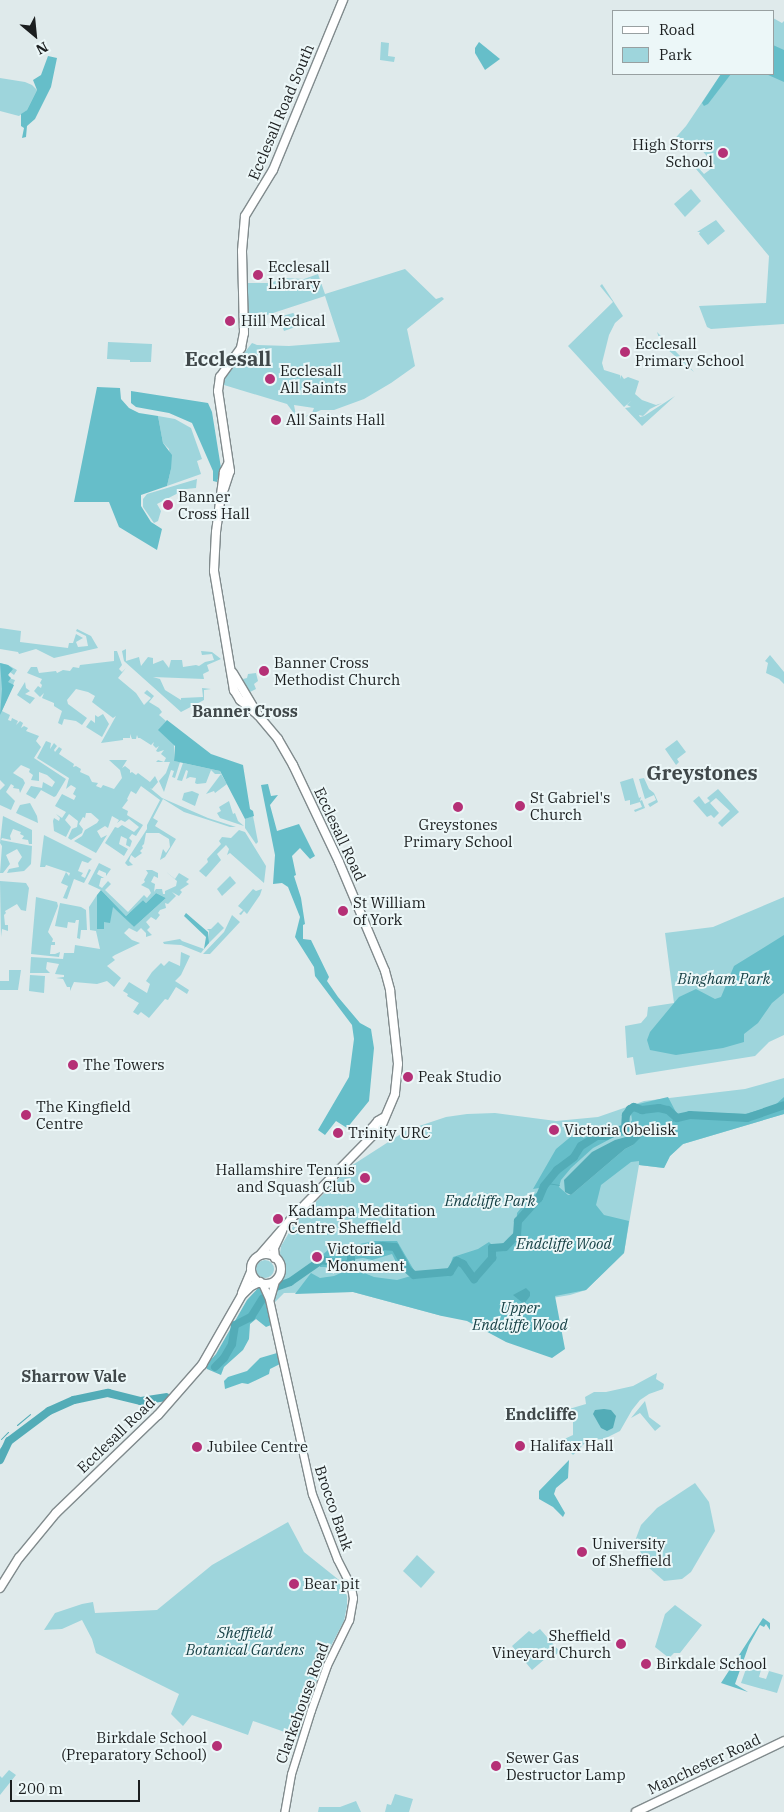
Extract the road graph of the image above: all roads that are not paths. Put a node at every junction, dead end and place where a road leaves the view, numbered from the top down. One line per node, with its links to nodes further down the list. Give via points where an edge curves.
1 (343, 0): 2 (main road, Ecclesall Road South, via 273,170 246,216 242,257 244,333 240,348 220,377 218,391 228,464 224,472 213,564)
2 (233, 673): 3 (main road, Ecclesall Road South); 4 (main road, Ecclesall Road)
3 (234, 690): 4 (main road, Ecclesall Road, via 240,700)
4 (258, 715): 5 (main road, Ecclesall Road, via 278,739 294,768 337,857 388,978 397,1048 398,1074 393,1100 381,1127)
5 (282, 1231): 6 (main road, Ecclesall Road); 7 (main road, Ecclesall Road, via 274,1248)
6 (260, 1255): 7 (main road, via 269,1254); 8 (main road, via 252,1262)
7 (275, 1258): 9 (main road, via 280,1268)
8 (251, 1272): 10 (main road); 11 (main road, Ecclesall Road)
9 (275, 1280): 10 (main road); 12 (main road, Brocco Bank)
10 (261, 1283): 11 (main road, Ecclesall Road, via 251,1286); 12 (main road, Brocco Bank)
11 (242, 1295): 13 (main road, Ecclesall Road, via 202,1365 158,1415 56,1514 19,1558)
12 (270, 1299): 14 (main road, Brocco Bank, via 308,1480 327,1535 351,1587)
13 (0, 1588)
14 (353, 1606): 16 (main road, Clarkehouse Road, via 311,1710 291,1774)
15 (784, 1741): 17 (main road, Manchester Road)
16 (284, 1812)
17 (636, 1812)

